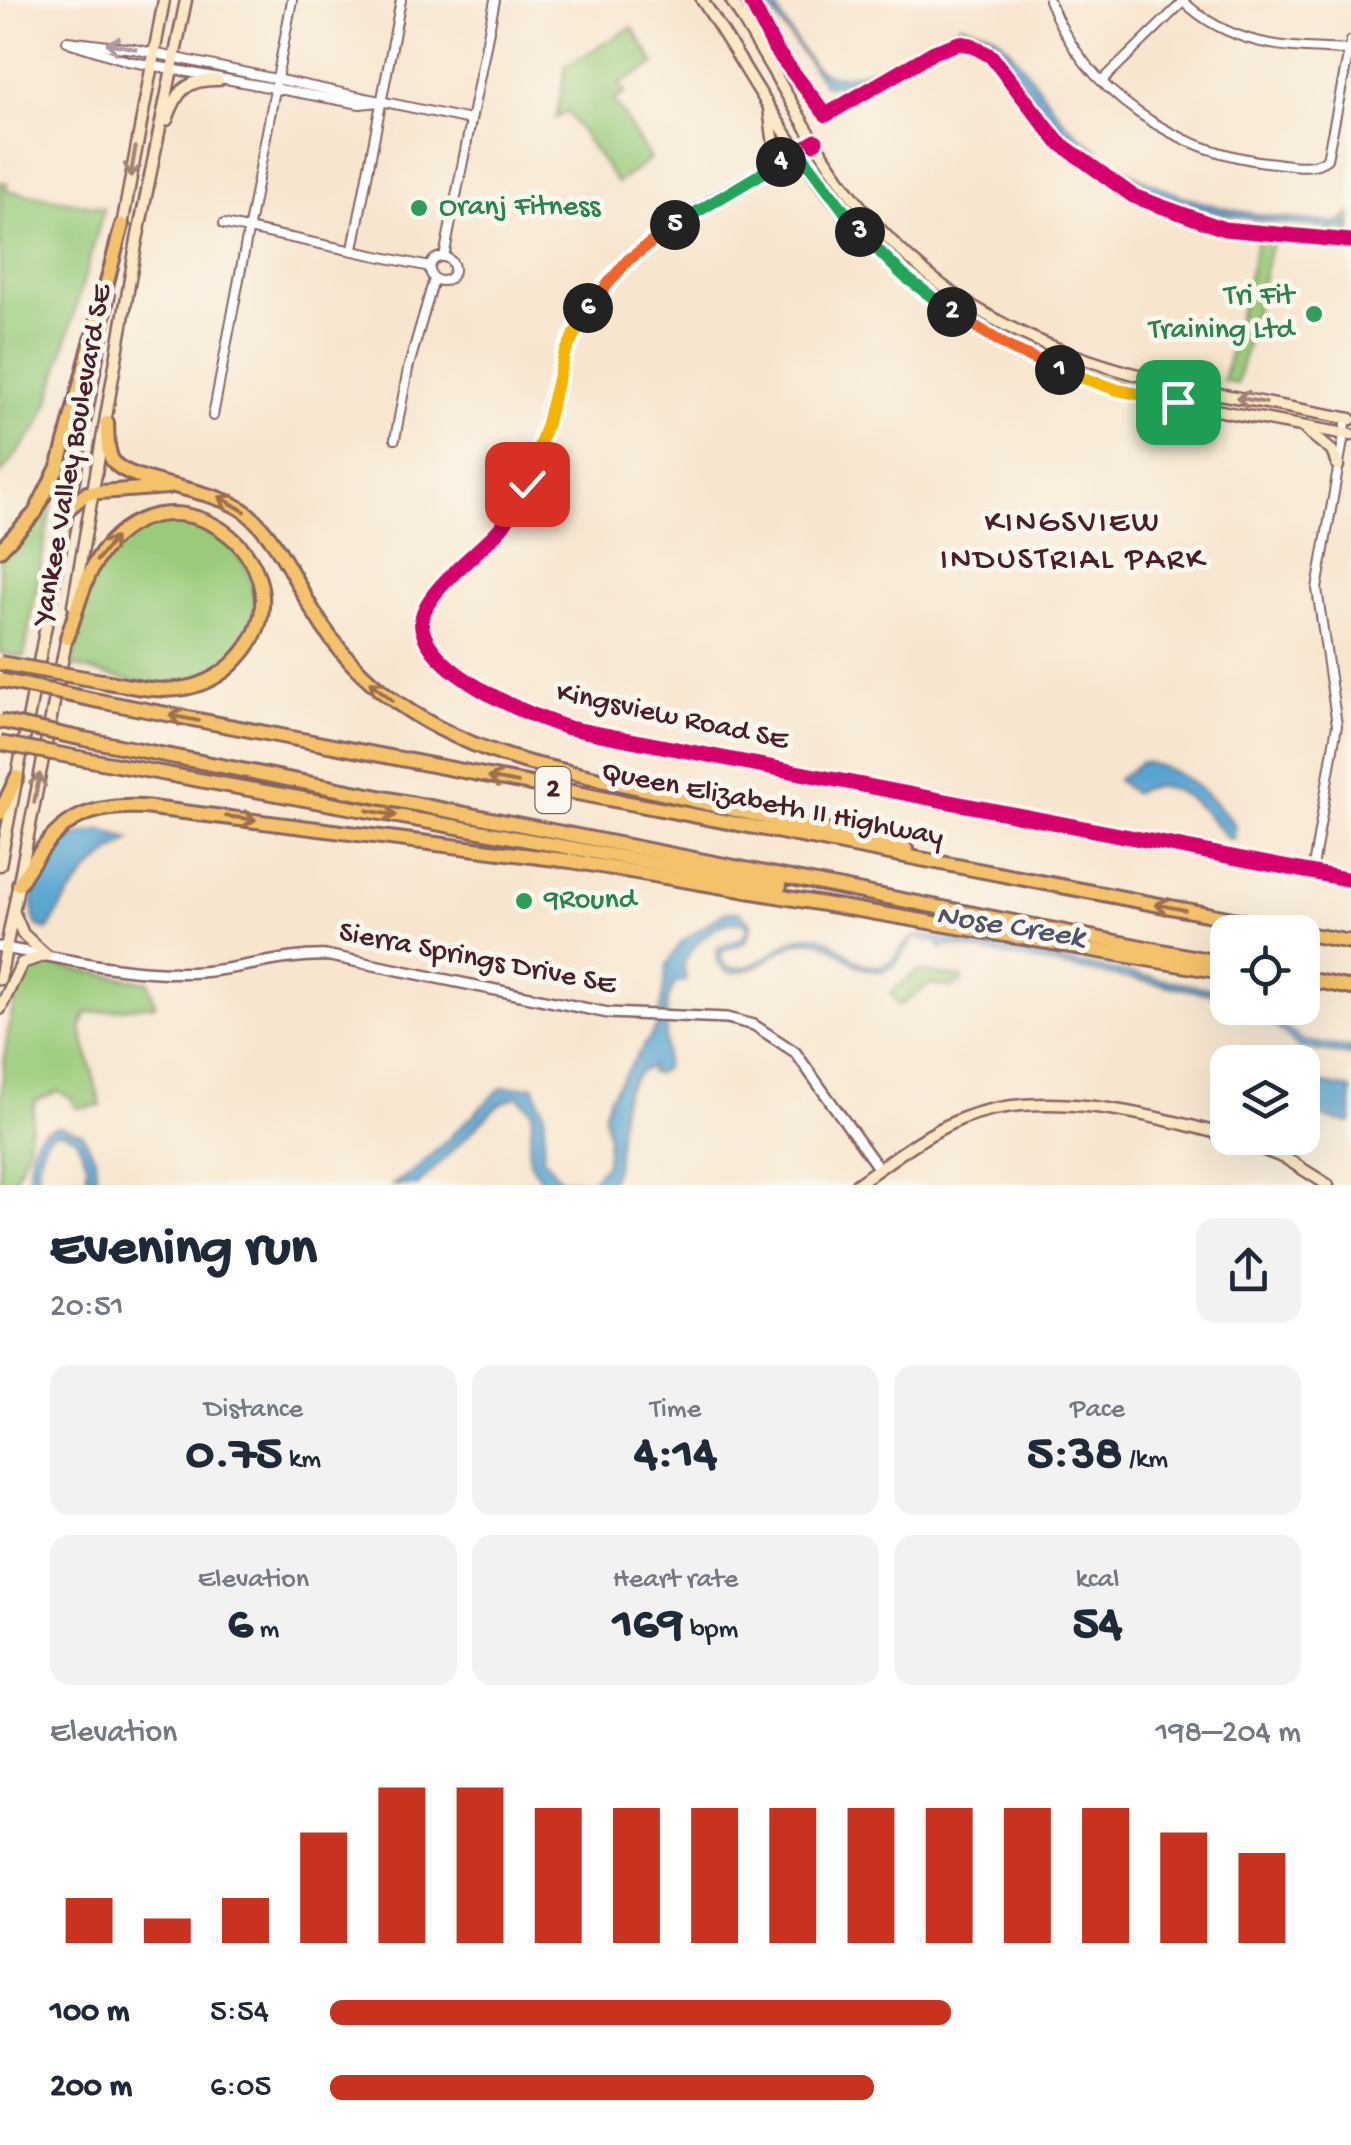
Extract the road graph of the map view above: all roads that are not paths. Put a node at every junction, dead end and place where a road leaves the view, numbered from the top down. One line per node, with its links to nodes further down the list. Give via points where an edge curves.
1 (164, 0): 11 (main road, Yankee Valley Boulevard SE)
2 (186, 0): 12 (main road, Yankee Valley Boulevard SE)
3 (292, 0): 15 (street)
4 (400, 0): 19 (street)
5 (495, 0): 21 (street)
6 (702, 0): 20 (main road)
7 (731, 0): 22 (main road)
8 (1049, 0): 17 (street)
9 (1183, 1): 10 (street, via 1212,25 1248,41); 17 (street)
10 (1350, 47): 17 (street, via 1329,156 1314,166 1233,157 1180,138 1135,112)
11 (153, 53): 12 (street); 13 (main road, Yankee Valley Boulevard SE); 13 (street, one-way to 13, via 67,41)
12 (174, 57): 14 (main road, Yankee Valley Boulevard SE); 15 (street)
13 (151, 66): 14 (street); 27 (main road, Yankee Valley Boulevard SE, one-way to 27)
14 (171, 70): 16 (street); 24 (main road, Yankee Valley Boulevard SE)
15 (277, 77): 18 (street); 19 (street)
16 (218, 80): 18 (street); 24 (main road, via 191,82 180,91)
17 (1102, 81)
18 (275, 88): 19 (street); 28 (street)
19 (381, 102): 21 (street); 29 (street)
20 (768, 102): 23 (main road); 25 (main road, via 774,146)
21 (470, 120): 30 (street)
22 (816, 141): 23 (street, Kingsview Road SE); 34 (main road, one-way to 22, via 1126,374 1018,333 902,252 865,213)
23 (799, 151): 25 (street, Kingsview Road SE); 36 (main road, via 841,211 896,268 1010,348 1118,390)
24 (153, 157): 35 (main road, Yankee Valley Boulevard SE)
25 (769, 169): 52 (street, Kingsview Road SE, via 650,240 599,292 564,355 520,498 486,546 427,600 421,624 427,642 486,692 569,728)
26 (224, 224): 28 (street)
27 (122, 225): 42 (main road, Yankee Valley Boulevard SE); 43 (highway, via 60,465 44,500)
28 (248, 229): 29 (street); 33 (street)
29 (353, 249): 31 (street)
30 (444, 257): 31 (street); 32 (street, via 452,262 452,275)
31 (430, 267): 32 (street)
32 (434, 279): 38 (street)
33 (212, 416)
34 (1349, 419): 37 (street)
35 (107, 423): 40 (highway, via 116,465); 41 (main road, Yankee Valley Boulevard SE)
36 (1300, 426): 37 (main road); 39 (main road, via 1326,444)
37 (1348, 435): 39 (street)
38 (395, 438)
39 (1338, 466): 52 (street, via 1317,590 1337,725)
40 (180, 486): 41 (highway); 53 (highway, one-way to 40, via 530,763 462,740 414,716 364,677 319,622 254,519 228,500)
41 (94, 492): 42 (highway, via 80,495); 44 (main road, Yankee Valley Boulevard SE)
42 (69, 508): 49 (main road, Yankee Valley Boulevard SE)
43 (0, 550)
44 (67, 638): 45 (highway, one-way to 45, bridge, via 96,562 128,526 190,515 239,542 254,565 261,606 254,635 239,658 204,683 181,689); 55 (main road, Yankee Valley Boulevard SE, one-way to 44)
45 (0, 663)
46 (0, 680): 53 (highway, Queen Elizabeth II Highway / 2, one-way to 46, bridge)
47 (0, 721): 58 (highway, 2, bridge)
48 (0, 744): 58 (highway, one-way to 58, bridge)
49 (17, 777): 50 (highway); 51 (main road, Yankee Valley Boulevard SE)
50 (0, 813)
51 (0, 865)
52 (1312, 873): 54 (street, Kingsview Road SE)
53 (1012, 876): 57 (highway, Queen Elizabeth II Highway / 2, one-way to 53)
54 (1351, 880)
55 (18, 884): 56 (main road, Yankee Valley Boulevard SE); 64 (highway, one-way to 64, via 62,826 98,808 144,807 572,861)
56 (13, 910): 61 (main road, Yankee Valley Boulevard SE); 62 (main road, via 23,934)
57 (1210, 915)
58 (975, 916): 63 (highway, 2)
59 (1320, 936): 60 (highway, Queen Elizabeth II Highway / 2)
60 (1351, 942)
61 (3, 948): 62 (street, Sierra Springs Drive SE); 65 (main road, Yankee Valley Boulevard SE)
62 (46, 955): 69 (main road, via 22,964); 72 (street, Sierra Springs Drive SE, via 160,972 330,956 585,1009 739,1020 783,1042)
63 (1210, 961)
64 (1210, 970)
65 (0, 979)
66 (1320, 983): 68 (highway)
67 (1320, 988): 68 (highway)
68 (1351, 991)
69 (0, 1009)
70 (1210, 1133): 72 (main road, via 1025,1104 962,1118)
71 (1278, 1155): 74 (main road)
72 (879, 1169): 73 (main road)
73 (856, 1185)
74 (1328, 1185)

